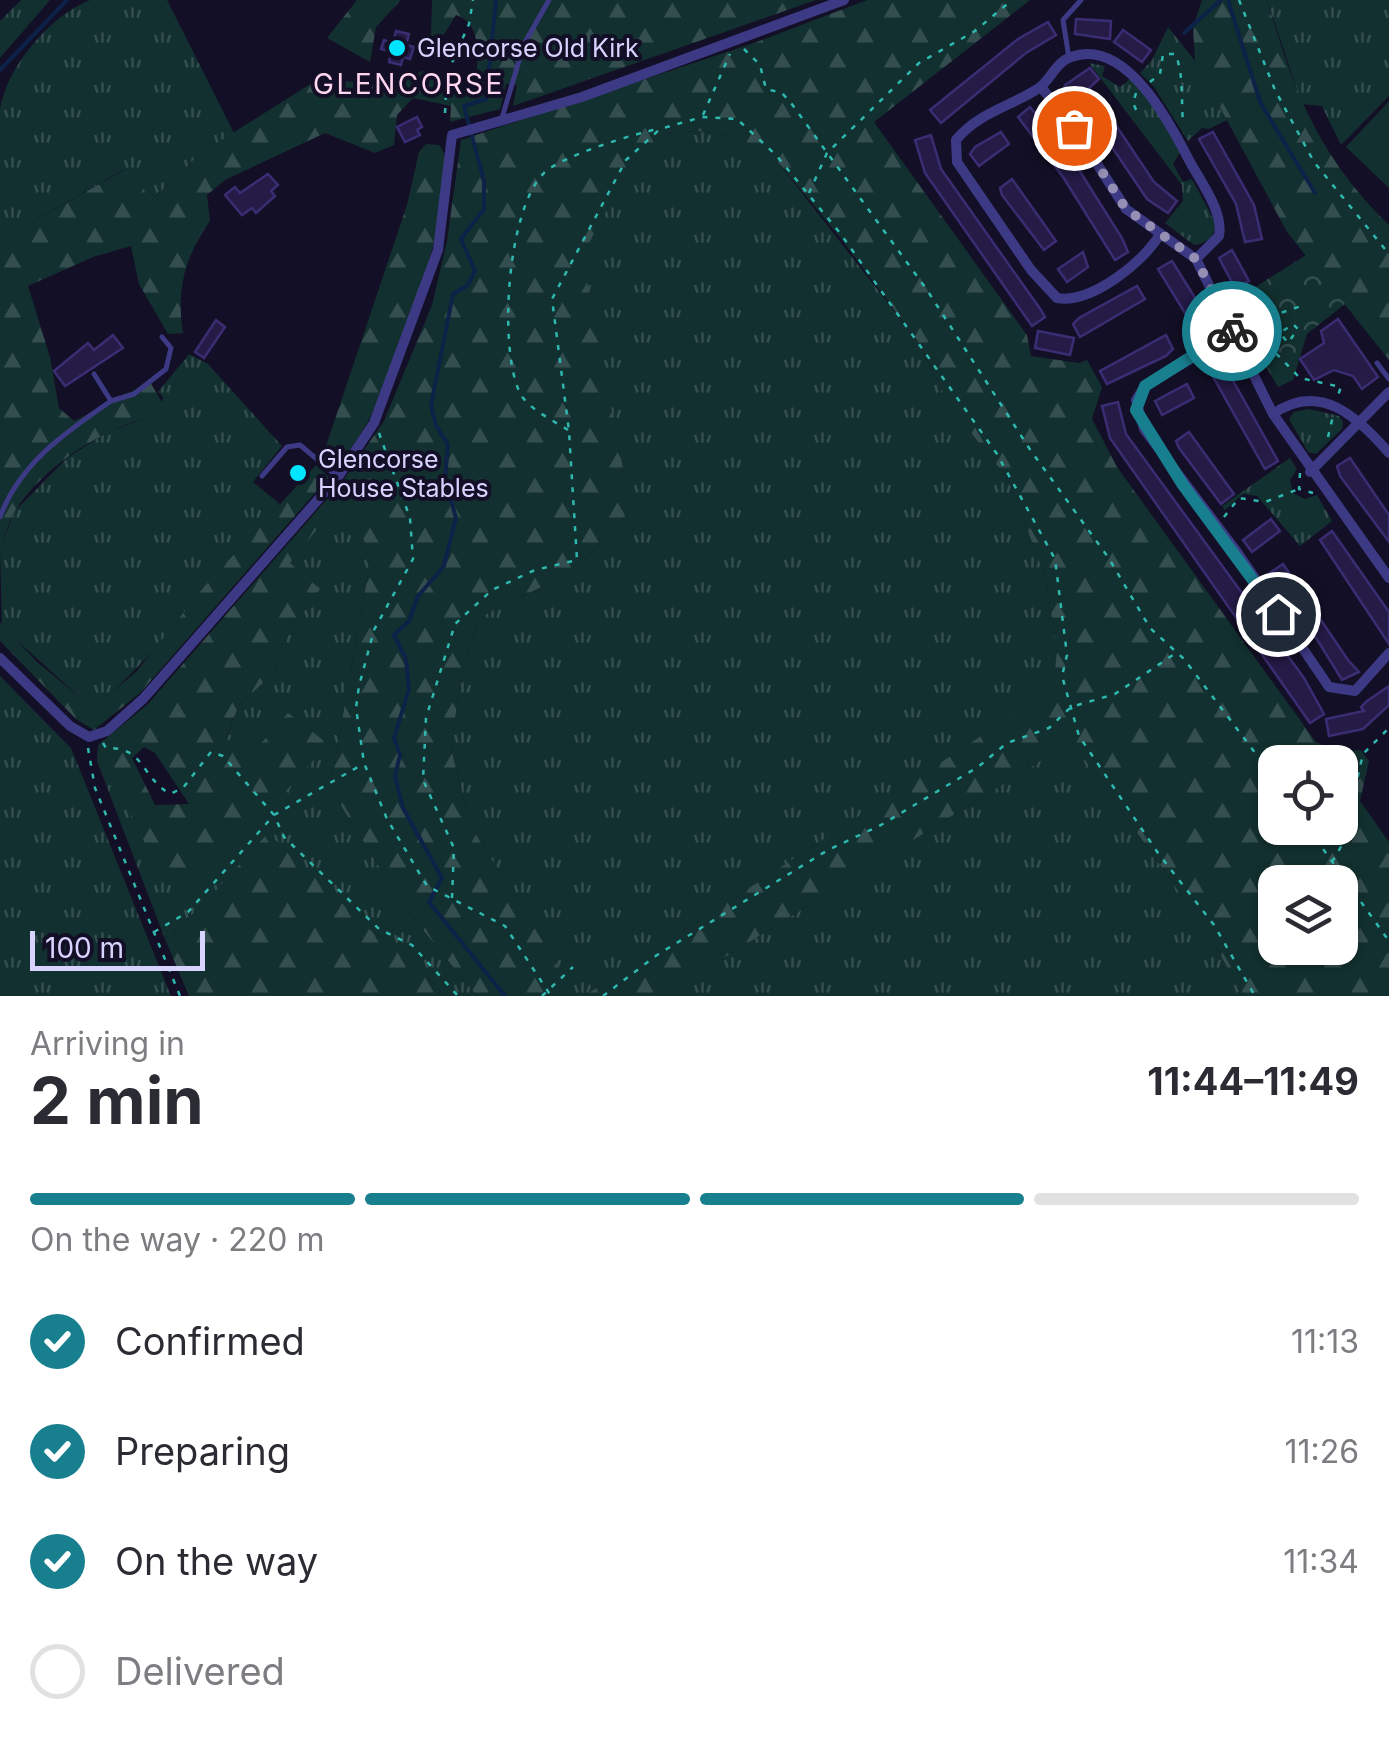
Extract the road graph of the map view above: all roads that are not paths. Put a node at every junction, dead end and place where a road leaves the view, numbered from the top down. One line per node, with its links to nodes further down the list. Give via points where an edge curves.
1 (549, 0): 6 (lane, via 524,44)
2 (844, 0): 6 (street, via 582,97)
3 (1081, 0): 4 (lane, via 1063,20)
4 (1069, 58): 5 (street); 8 (street, via 1102,59 1145,86 1221,230)
5 (1040, 87): 7 (street, via 1126,209); 7 (street, via 987,112 954,148 957,162 1050,295 1080,297 1141,259)
6 (502, 118): 21 (street, via 452,135 438,250 374,422)
7 (1160, 234): 8 (street)
8 (1196, 259): 9 (street)
9 (1233, 334): 16 (street); 24 (street, via 1145,386 1136,400 1144,429 1329,687 1355,691)
10 (162, 336): 15 (lane, via 170,348 166,369 134,394)
11 (1376, 363): 13 (lane)
12 (94, 374): 15 (lane)
13 (1389, 379)
14 (1389, 392): 17 (street)
15 (111, 401): 22 (lane, via 31,465)
16 (1273, 414): 17 (street, via 1303,400 1336,405); 19 (street)
17 (1361, 421): 18 (street); 19 (street)
18 (1389, 452)
19 (1308, 469): 23 (street)
20 (262, 476): 21 (lane, via 287,447 300,444)
21 (338, 477): 25 (street, via 143,699 93,736 70,726)
22 (0, 517)
23 (1389, 578)
24 (1389, 653)
25 (0, 658)

